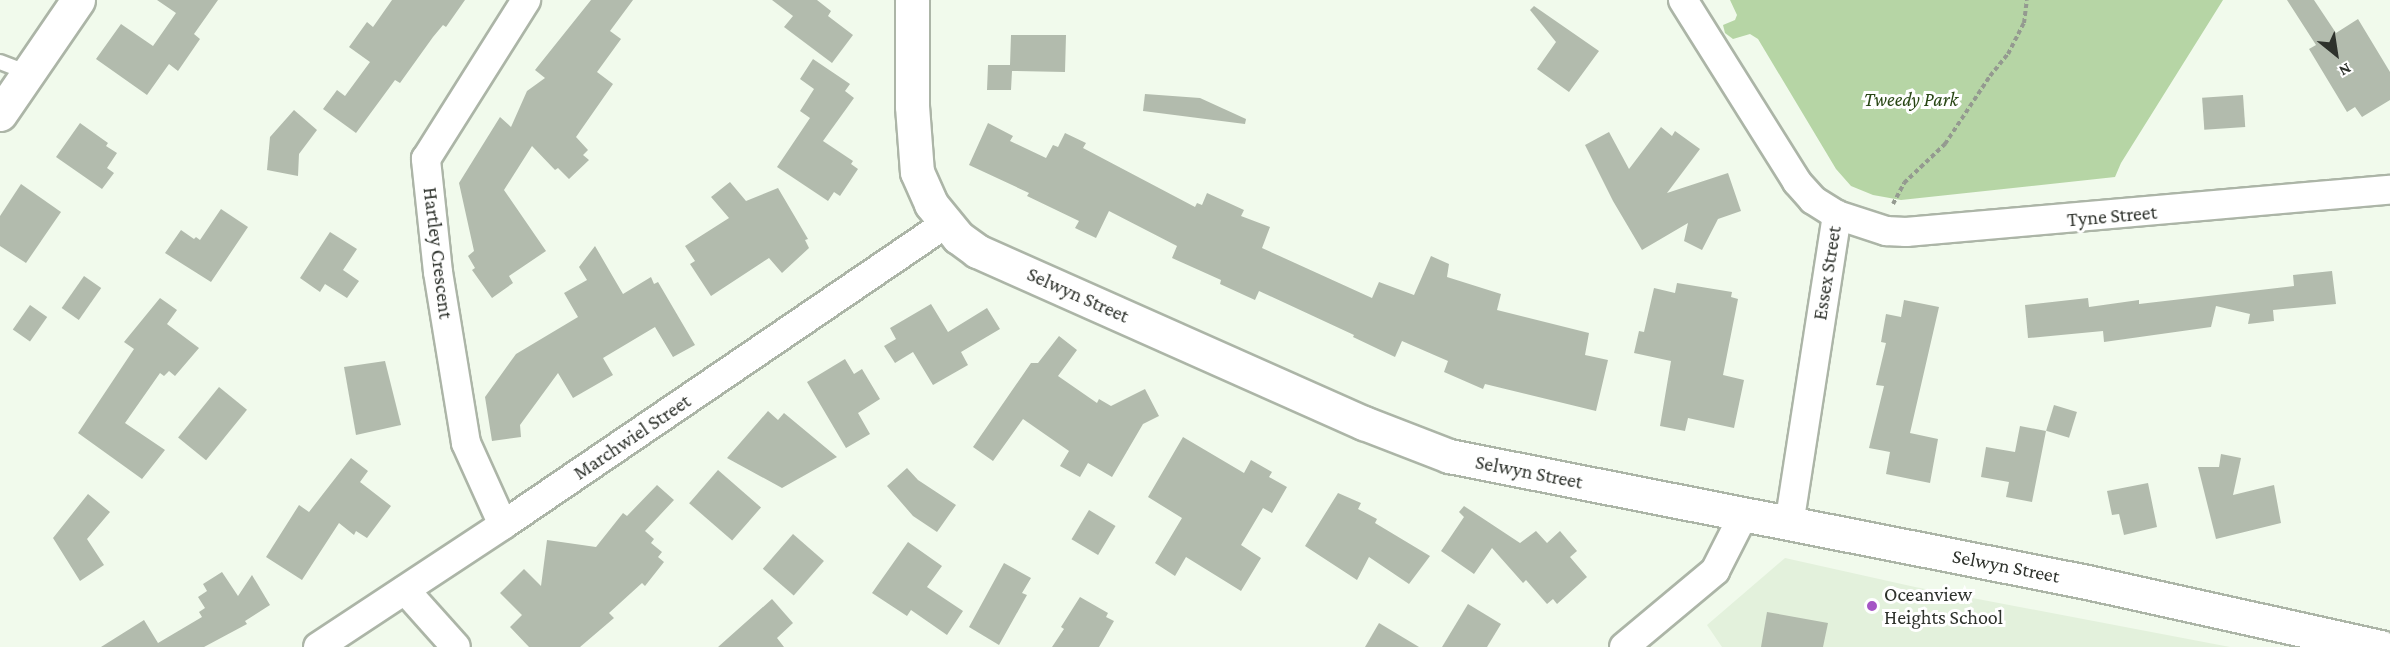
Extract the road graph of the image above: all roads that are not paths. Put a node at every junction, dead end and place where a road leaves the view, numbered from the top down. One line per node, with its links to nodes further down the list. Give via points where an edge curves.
1 (78, 0): 5 (street)
2 (526, 0): 12 (street, Hartley Crescent, via 426,159 438,272 466,443)
3 (912, 0): 9 (street, Selwyn Street, via 912,106 917,172)
4 (1683, 0): 8 (street, Essex Street, via 1797,182 1814,200)
5 (14, 68): 6 (street)
6 (0, 114)
7 (2390, 190): 8 (street, Tyne Street, via 1986,227 1886,231)
8 (1837, 215): 11 (street, Essex Street)
9 (945, 224): 10 (street, Selwyn Street, via 977,250 1364,423 1449,456); 12 (street, Marchwiel Street)
10 (1744, 514): 11 (street, Selwyn Street); 16 (street, via 1715,572)
11 (1789, 524): 17 (street, Selwyn Street, via 2087,582)
12 (503, 525): 13 (street, Marchwiel Street)
13 (405, 590): 14 (street, Marchwiel Street); 15 (street)
14 (318, 647)
15 (456, 647)
16 (1624, 647)
17 (2381, 647)

